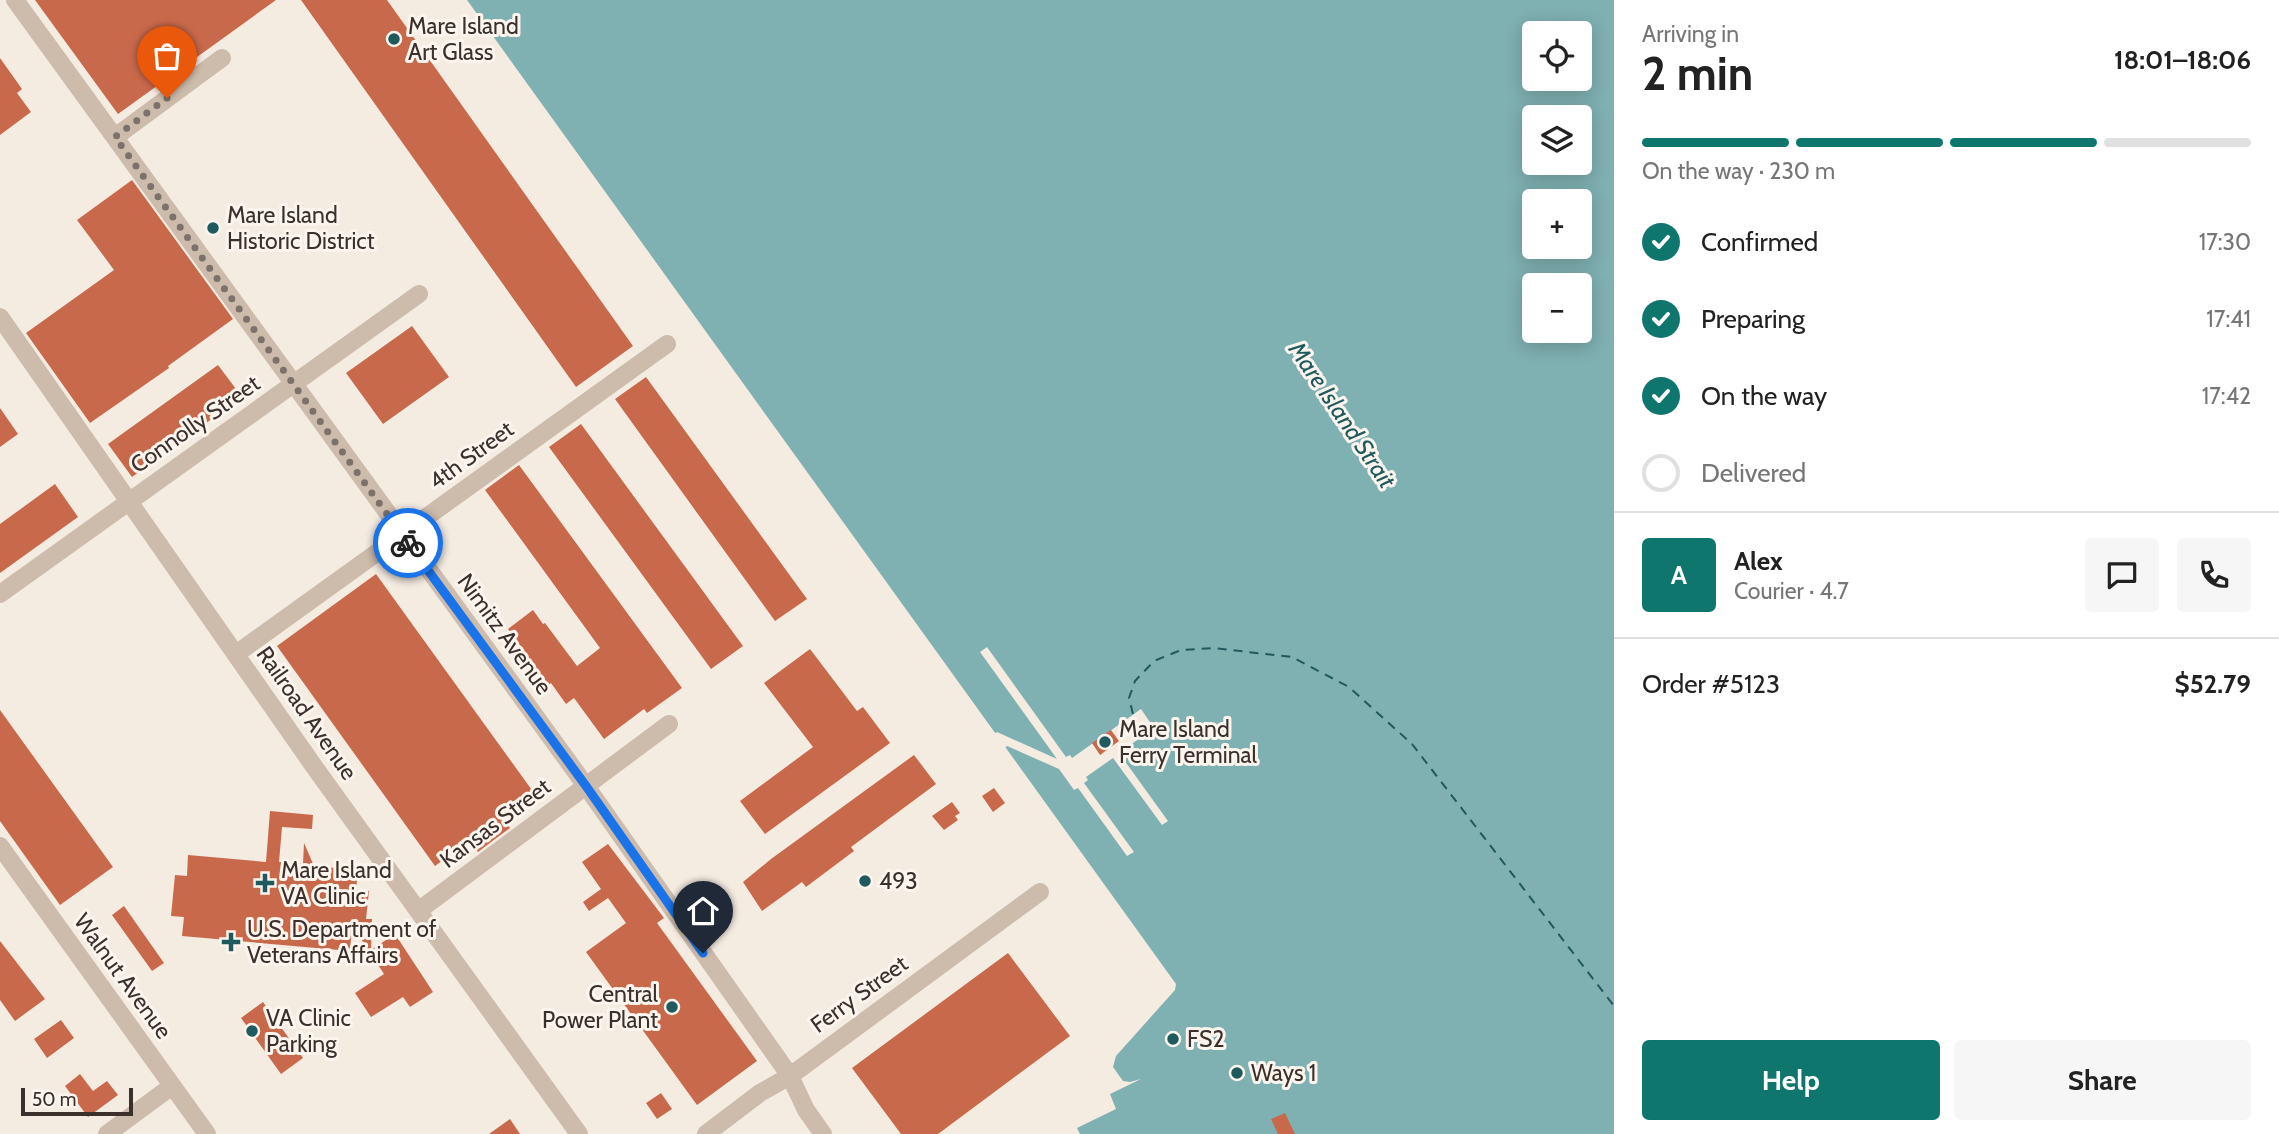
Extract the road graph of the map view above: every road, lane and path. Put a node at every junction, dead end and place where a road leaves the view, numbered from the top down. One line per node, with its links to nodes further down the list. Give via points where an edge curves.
1 (15, 0): 3 (street, Nimitz Avenue)
2 (222, 58): 3 (street)
3 (115, 137): 7 (street, Nimitz Avenue)
4 (419, 294): 7 (street, Connolly Street)
5 (0, 317): 8 (street, Railroad Avenue)
6 (667, 345): 9 (street, 4th Street)
7 (293, 383): 8 (street, Connolly Street); 9 (street, Nimitz Avenue)
8 (130, 500): 10 (street, Connolly Street); 11 (street, Railroad Avenue)
9 (402, 535): 11 (street, 4th Street); 13 (street, Nimitz Avenue)
10 (0, 594)
11 (236, 654): 16 (street, Railroad Avenue)
12 (669, 724): 13 (street, Kansas Street)
13 (586, 786): 16 (street, Kansas Street); 17 (street, Nimitz Avenue)
14 (0, 846): 18 (street, Walnut Avenue)
15 (1040, 892): 17 (street, Ferry Street)
16 (418, 911): 21 (street, Railroad Avenue)
17 (790, 1076): 22 (street, Ferry Street); 23 (street, Nimitz Avenue)
18 (172, 1086): 19 (street); 20 (street, Walnut Avenue)
19 (107, 1134)
20 (207, 1134)
21 (579, 1134)
22 (706, 1134)
23 (823, 1134)

